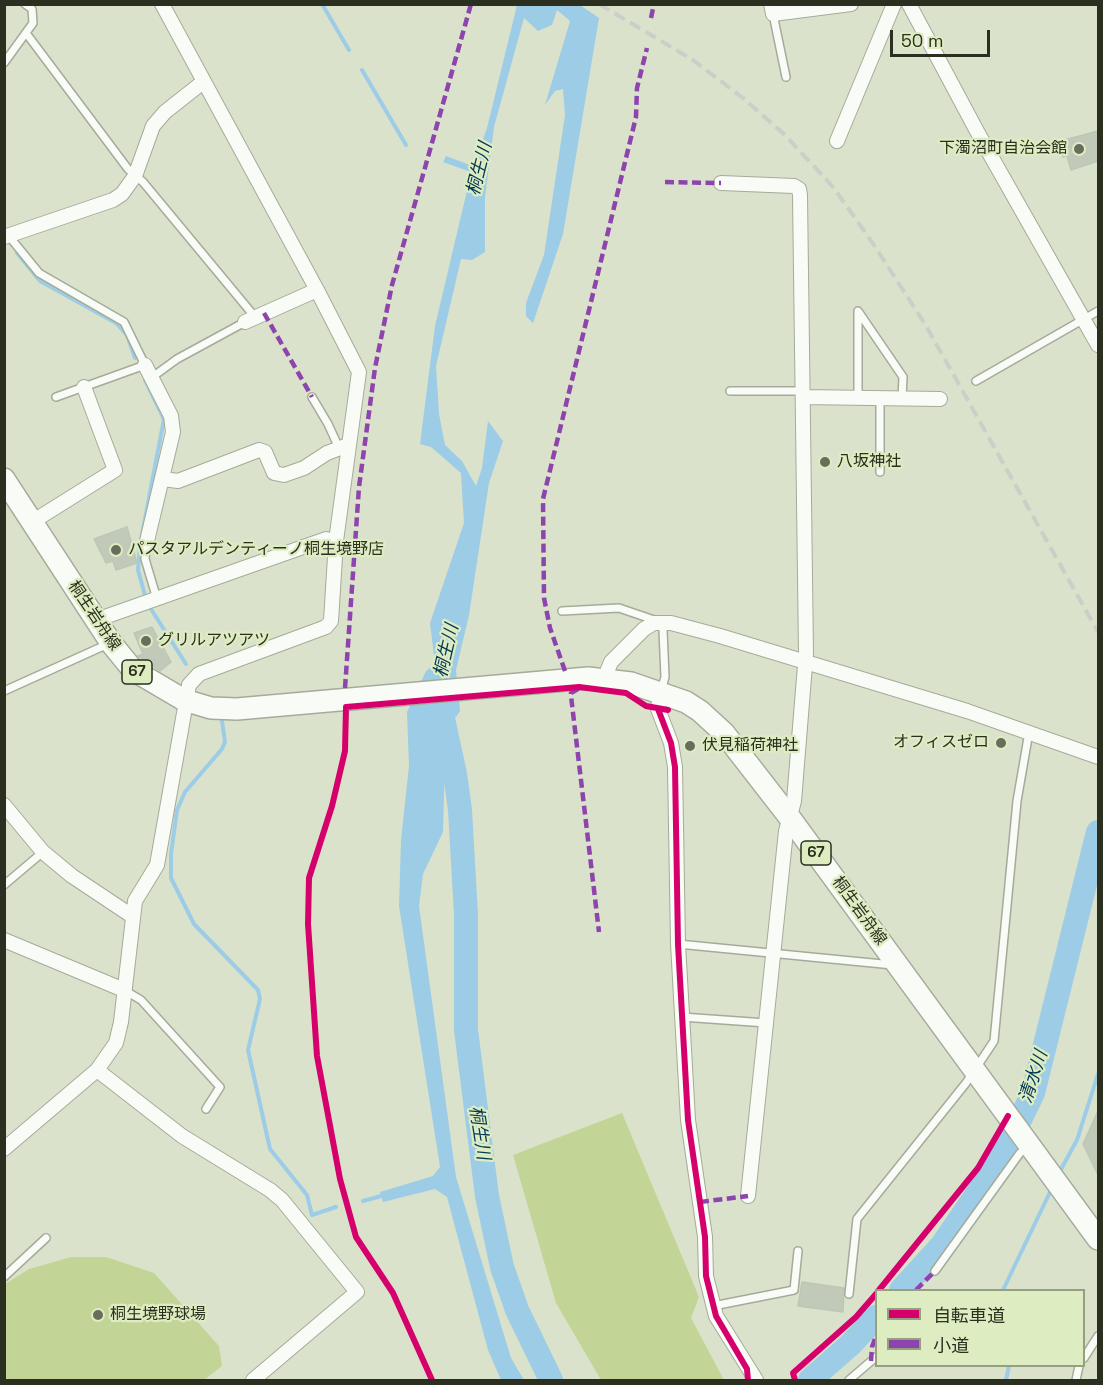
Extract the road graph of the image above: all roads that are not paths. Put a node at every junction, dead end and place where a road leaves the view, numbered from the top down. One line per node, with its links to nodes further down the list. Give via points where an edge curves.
1 (25, 4): 7 (lane, via 32,9 33,23)
2 (162, 4): 10 (street)
3 (851, 4): 6 (street)
4 (894, 4): 11 (street)
5 (909, 4): 18 (street)
6 (772, 9): 9 (lane)
7 (26, 33): 8 (lane); 12 (lane)
8 (4, 63)
9 (786, 77)
10 (203, 82): 12 (street, via 153,126); 15 (street)
11 (837, 141)
12 (135, 176): 14 (street, via 123,194 113,200); 17 (lane)
13 (721, 183): 25 (street, via 799,189)
14 (6, 234): 20 (lane, via 39,273 124,322)
15 (318, 290): 17 (street); 32 (street, via 358,372)
16 (1098, 311): 18 (lane)
17 (250, 320): 21 (lane, via 177,358)
18 (1085, 320): 19 (street); 22 (lane)
19 (1098, 345)
20 (145, 364): 21 (street); 23 (lane)
21 (151, 378): 34 (street, via 171,416 173,432)
22 (976, 381)
23 (84, 387): 26 (lane); 36 (street, via 115,470)
24 (730, 391): 25 (lane)
25 (803, 394): 28 (street); 44 (street)
26 (56, 397)
27 (312, 397): 32 (lane)
28 (858, 398): 29 (street); 30 (lane, via 858,311 903,377)
29 (880, 398): 30 (street); 33 (lane)
30 (902, 398): 31 (street)
31 (940, 399)
32 (343, 447): 34 (street, via 285,475 274,473 265,452 259,450 178,481); 38 (street)
33 (880, 472)
34 (163, 479): 37 (street)
35 (4, 480): 36 (main road, 桐生岩舟線 / 67)
36 (32, 522): 41 (main road, 桐生岩舟線 / 67)
37 (147, 541): 39 (lane, via 145,559)
38 (336, 541): 39 (street, via 326,539); 48 (street, via 331,621 327,627 199,674 189,685)
39 (157, 599): 41 (street)
40 (562, 611): 42 (lane, via 619,608)
41 (96, 620): 43 (main road, 桐生岩舟線 / 67)
42 (660, 622): 44 (street, via 694,628); 45 (street, via 645,629 624,648 611,662); 47 (lane, via 665,676)
43 (111, 643): 46 (lane); 48 (main road, 桐生岩舟線 / 67, via 133,670)
44 (806, 663): 49 (street); 52 (street)
45 (604, 679): 47 (main road, 桐生岩舟線 / 67); 48 (main road, 桐生岩舟線 / 67, via 564,679 237,709 211,708)
46 (4, 691)
47 (660, 693): 52 (main road, 桐生岩舟線 / 67, via 686,702 717,726); 57 (street, via 658,709 675,767)
48 (184, 700): 55 (street, via 157,866 135,901)
49 (1029, 732): 50 (street); 64 (lane, via 1017,801 994,1041)
50 (1098, 758)
51 (4, 805): 53 (street)
52 (790, 818): 58 (street); 59 (main road, 桐生岩舟線 / 67)
53 (43, 852): 54 (lane); 55 (street)
54 (4, 885)
55 (132, 916): 60 (street)
56 (4, 940): 60 (street)
57 (678, 944): 58 (lane); 61 (street)
58 (772, 953): 59 (lane); 62 (street)
59 (899, 966): 64 (main road, 桐生岩舟線 / 67)
60 (124, 990): 63 (street, via 116,1043); 65 (lane, via 141,1000 220,1088)
61 (682, 1017): 62 (lane); 75 (street, via 688,1120)
62 (765, 1023): 68 (street)
63 (97, 1070): 67 (street); 79 (street, via 182,1136 282,1200 357,1292)
64 (975, 1071): 66 (main road, 桐生岩舟線 / 67); 74 (lane, via 856,1219)
65 (206, 1108)
66 (1027, 1142): 70 (main road, 67); 72 (lane)
67 (4, 1149)
68 (748, 1196)
69 (46, 1238): 73 (lane)
70 (1098, 1239)
71 (798, 1251): 75 (lane, via 794,1290)
72 (934, 1270)
73 (4, 1277)
74 (849, 1294)
75 (713, 1306): 80 (street, via 725,1333)
76 (1098, 1336): 77 (lane)
77 (1085, 1355)
78 (875, 1358): 81 (lane)
79 (253, 1380)
80 (756, 1380)
81 (849, 1380)

